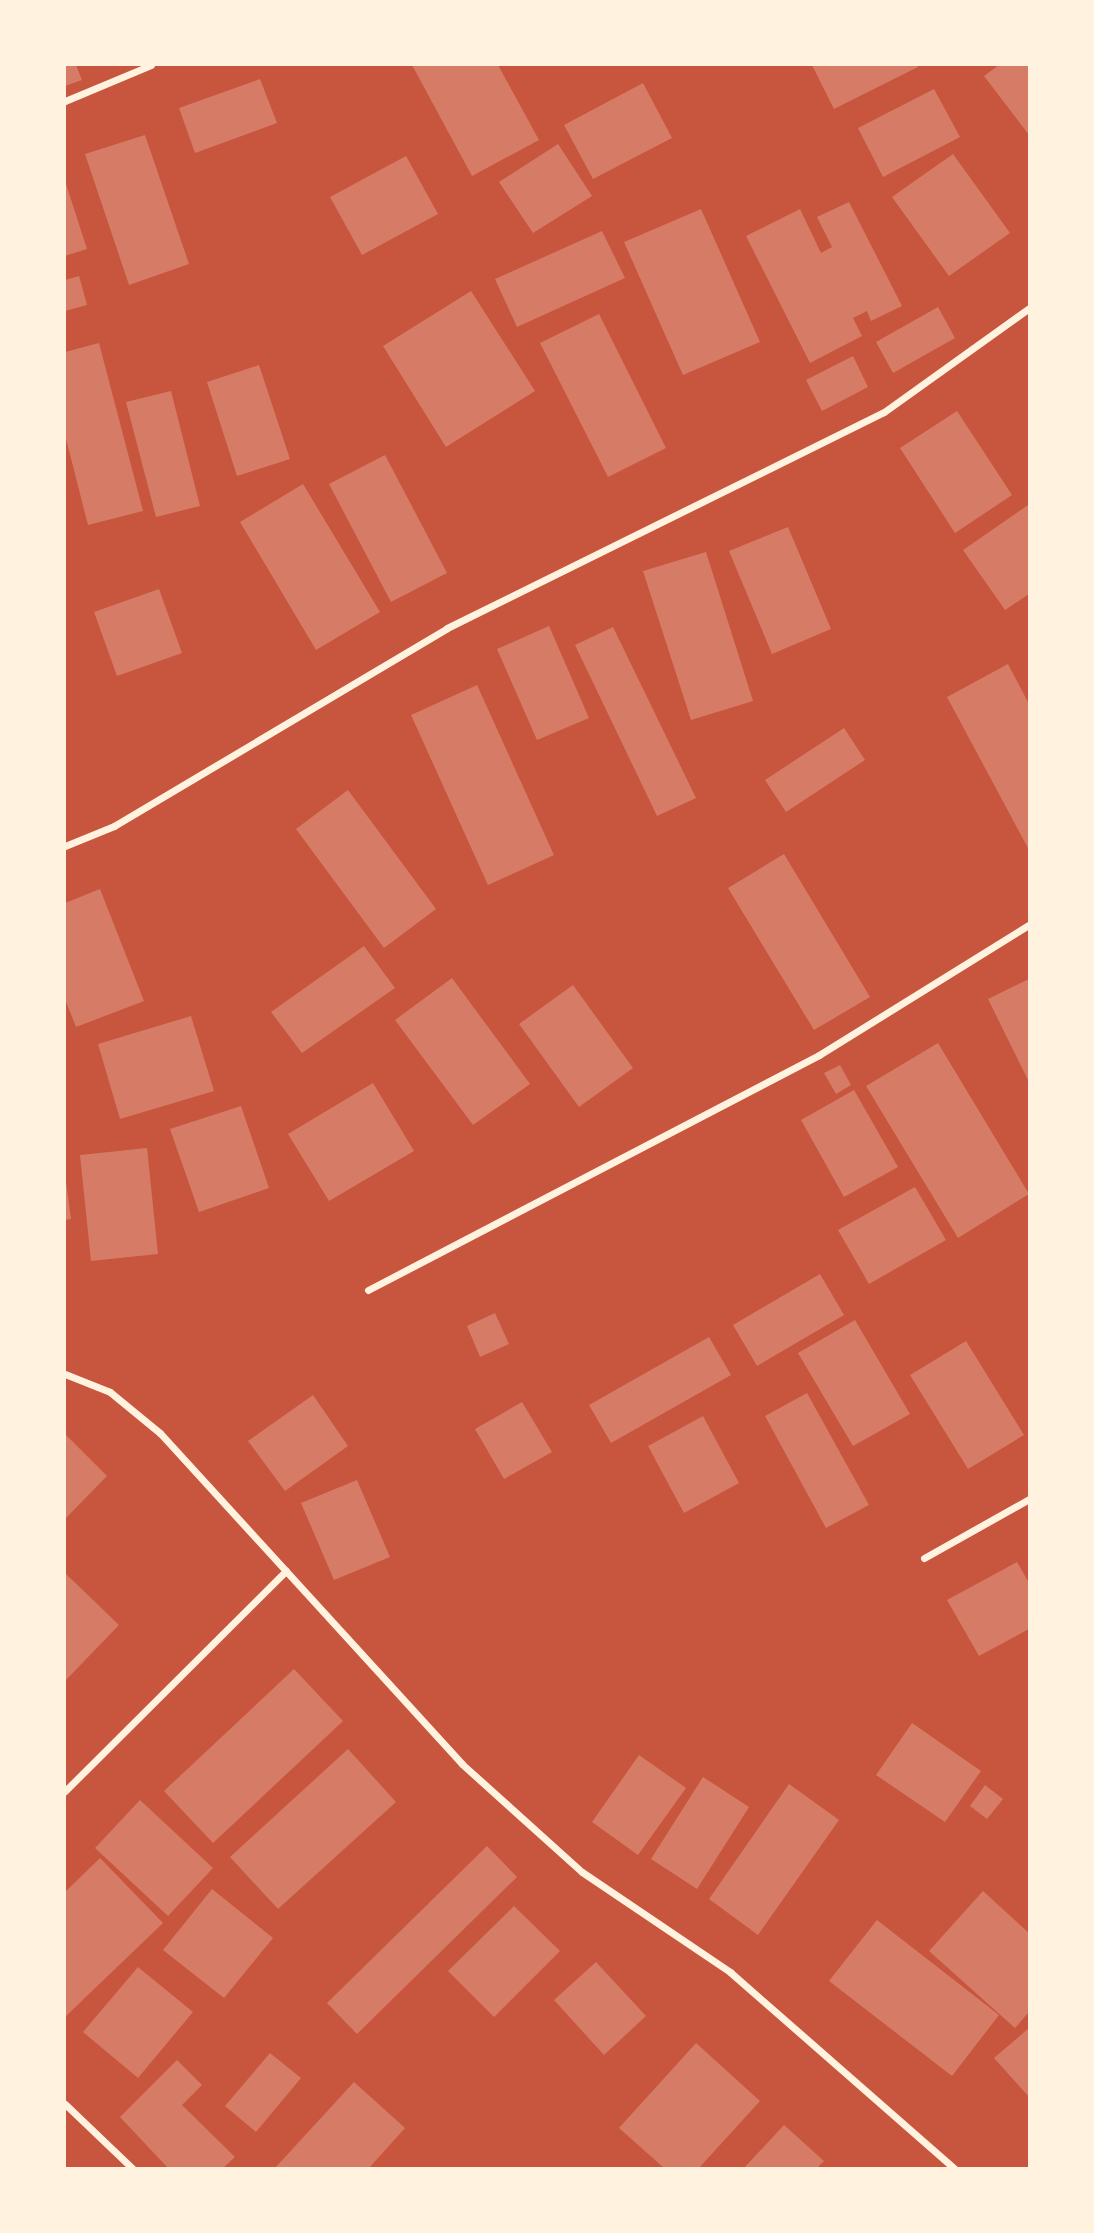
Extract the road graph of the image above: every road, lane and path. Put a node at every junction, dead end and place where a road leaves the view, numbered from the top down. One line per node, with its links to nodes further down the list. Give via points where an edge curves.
1 (151, 65): 2 (street)
2 (65, 101)
3 (1029, 308): 4 (street, via 884,411 447,628 114,826)
4 (65, 846)
5 (1029, 925): 6 (street, via 819,1055)
6 (368, 1290)
7 (65, 1374): 10 (street, via 110,1392 160,1433)
8 (1029, 1499): 9 (street)
9 (924, 1558)
10 (286, 1571): 11 (street); 14 (street, via 462,1764 582,1872 730,1972)
11 (65, 1791)
12 (65, 2104): 13 (street)
13 (132, 2168)
14 (954, 2168)

